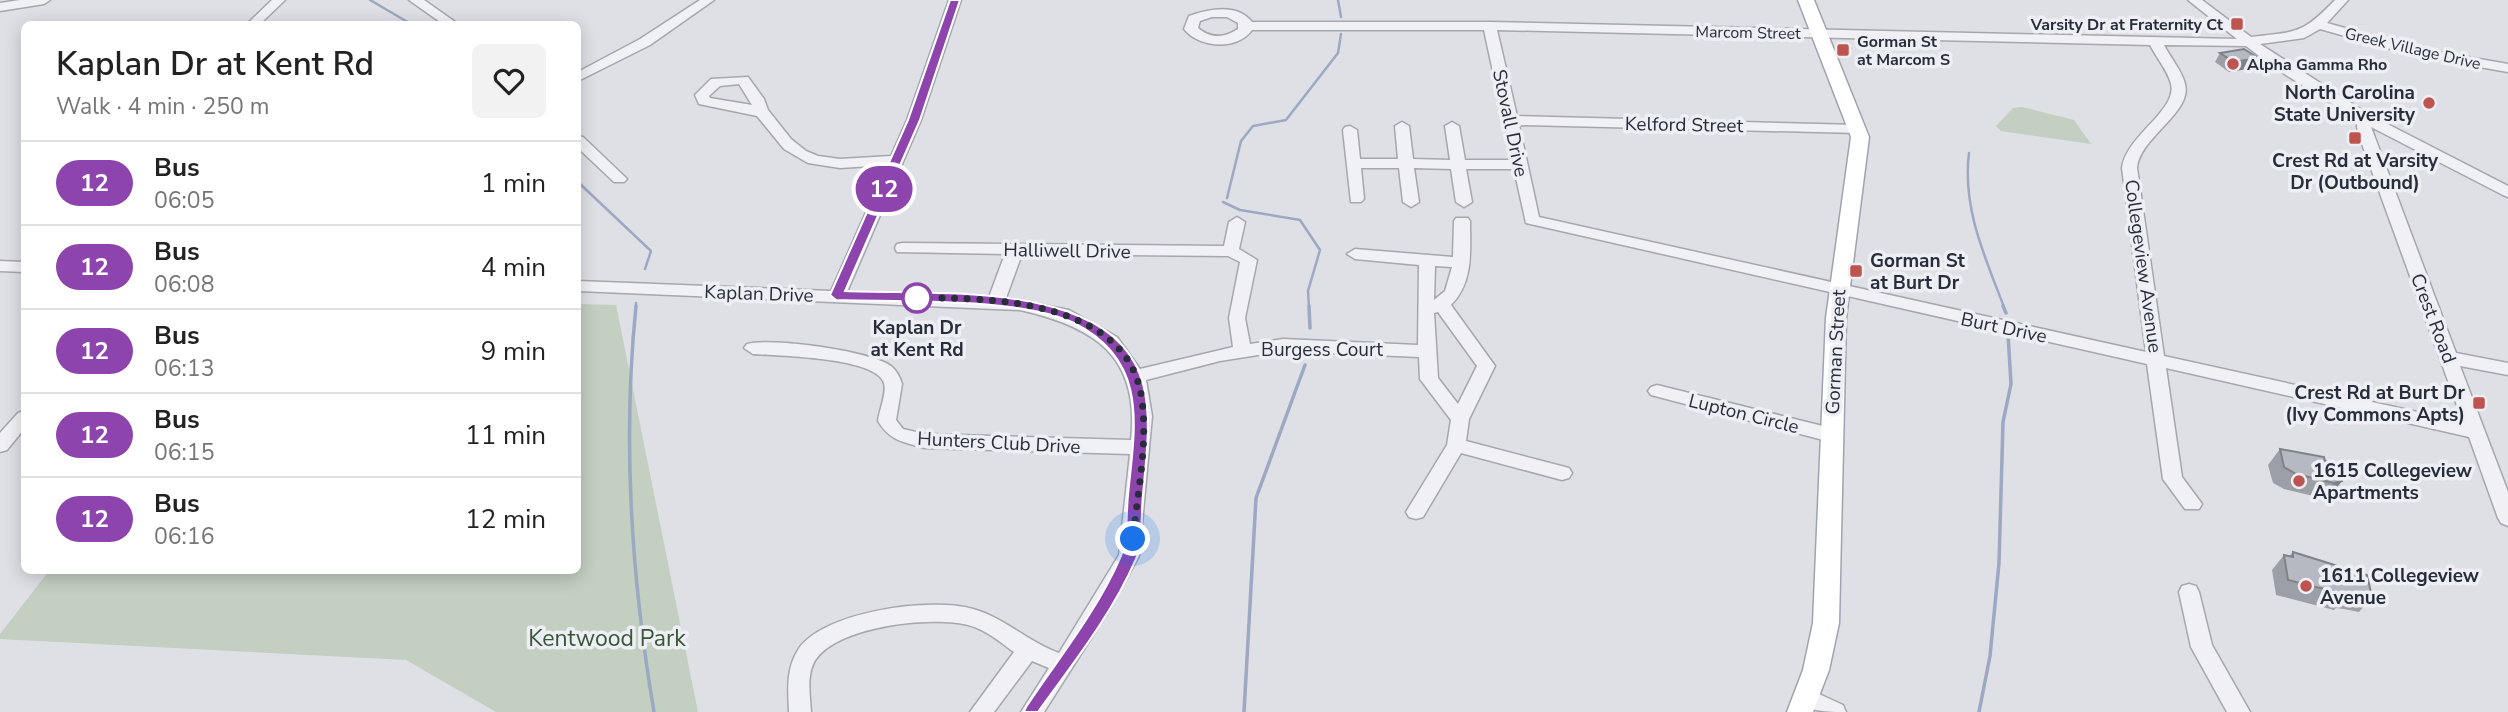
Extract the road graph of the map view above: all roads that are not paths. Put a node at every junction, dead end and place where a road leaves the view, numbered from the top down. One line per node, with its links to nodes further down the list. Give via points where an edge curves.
1 (44, 0): 9 (street)
2 (279, 0): 10 (street)
3 (415, 0): 11 (street)
4 (708, 0): 19 (street, via 629,52)
5 (956, 0): 28 (street)
6 (1806, 0): 15 (main road, Gorman Street)
7 (2194, 0): 17 (street)
8 (2342, 0): 12 (street, Greek Village Drive)
9 (0, 7)
10 (256, 21)
11 (446, 21)
12 (2319, 25): 17 (street, Greek Village Drive, via 2293,37); 18 (street, Greek Village Drive, via 2416,52)
13 (1247, 26): 14 (street, Marcom Street)
14 (1490, 26): 15 (street, Marcom Street); 22 (street, Stovall Drive)
15 (1822, 34): 16 (street, Marcom Street); 25 (main road, Gorman Street)
16 (2155, 43): 17 (street, Marcom Street); 58 (street, Collegeview Avenue, via 2179,91 2130,161 2130,184)
17 (2249, 43): 21 (street)
18 (2508, 68)
19 (581, 76)
20 (761, 112): 28 (street, via 801,157 849,164)
21 (2363, 117): 34 (street); 57 (street, Crest Road)
22 (1510, 120): 25 (street, Kelford Street); 32 (street, Stovall Drive)
23 (1402, 126): 30 (street)
24 (1452, 126): 31 (street)
25 (1858, 129): 50 (main road, Gorman Street, via 1858,158)
26 (1350, 130): 29 (street)
27 (581, 143): 33 (street)
28 (897, 160): 51 (street)
29 (1353, 163): 30 (street); 35 (street)
30 (1406, 164): 31 (street); 36 (street)
31 (1458, 164): 32 (street); 37 (street)
32 (1519, 165): 38 (street, Stovall Drive)
33 (619, 179)
34 (2508, 192)
35 (1356, 199)
36 (1411, 202)
37 (1464, 202)
38 (1532, 220): 50 (street, Burt Drive)
39 (1462, 221): 46 (street)
40 (1237, 222): 43 (street)
41 (903, 248): 42 (street, Halliwell Drive)
42 (1015, 250): 43 (street, Halliwell Drive); 52 (street)
43 (1231, 251): 55 (street, via 1249,260 1237,318)
44 (1355, 254): 45 (street)
45 (1427, 260): 46 (street); 53 (street)
46 (1461, 263): 53 (street, via 1458,287)
47 (0, 266): 48 (street)
48 (21, 267)
49 (581, 286): 51 (street, Kaplan Drive)
50 (1838, 290): 58 (street, Burt Drive); 65 (main road, Gorman Street)
51 (836, 295): 52 (street, Kaplan Drive)
52 (996, 302): 60 (street, Kaplan Drive, via 1046,308 1079,320 1111,341)
53 (1433, 307): 56 (street); 62 (street, via 1453,317 1486,366)
54 (753, 348): 68 (street, Hunters Club Drive, via 837,356 884,367 894,388 887,421 897,434 910,438)
55 (1241, 351): 56 (street, Burgess Court, via 1283,345); 60 (street, Burgess Court)
56 (1428, 351): 62 (street, via 1429,379)
57 (2449, 358): 59 (street); 64 (street, Crest Road)
58 (2157, 360): 64 (street, Burt Drive); 70 (street, Collegeview Avenue, via 2172,479)
59 (2508, 369)
60 (1136, 376): 68 (street, Kaplan Drive, via 1142,401)
61 (1657, 391): 65 (street, Lupton Circle)
62 (1460, 419): 67 (street)
63 (21, 421): 66 (street)
64 (2476, 432): 72 (street, Crest Road)
65 (1831, 435): 76 (main road, Gorman Street, via 1826,623)
66 (0, 445)
67 (1457, 446): 69 (street); 71 (street)
68 (1141, 447): 75 (street, Kaplan Drive, via 1129,556)
69 (1562, 473)
70 (2192, 505)
71 (1416, 512)
72 (2508, 518)
73 (2189, 593): 81 (street, via 2202,647)
74 (1028, 650): 75 (street); 77 (street, via 964,615 898,616 872,622 826,639 809,651 800,671); 78 (street)
75 (1062, 663): 79 (street, Kaplan Drive)
76 (1803, 705): 80 (street)
77 (800, 712)
78 (981, 712)
79 (1032, 712)
80 (1835, 712)
81 (2239, 712)

